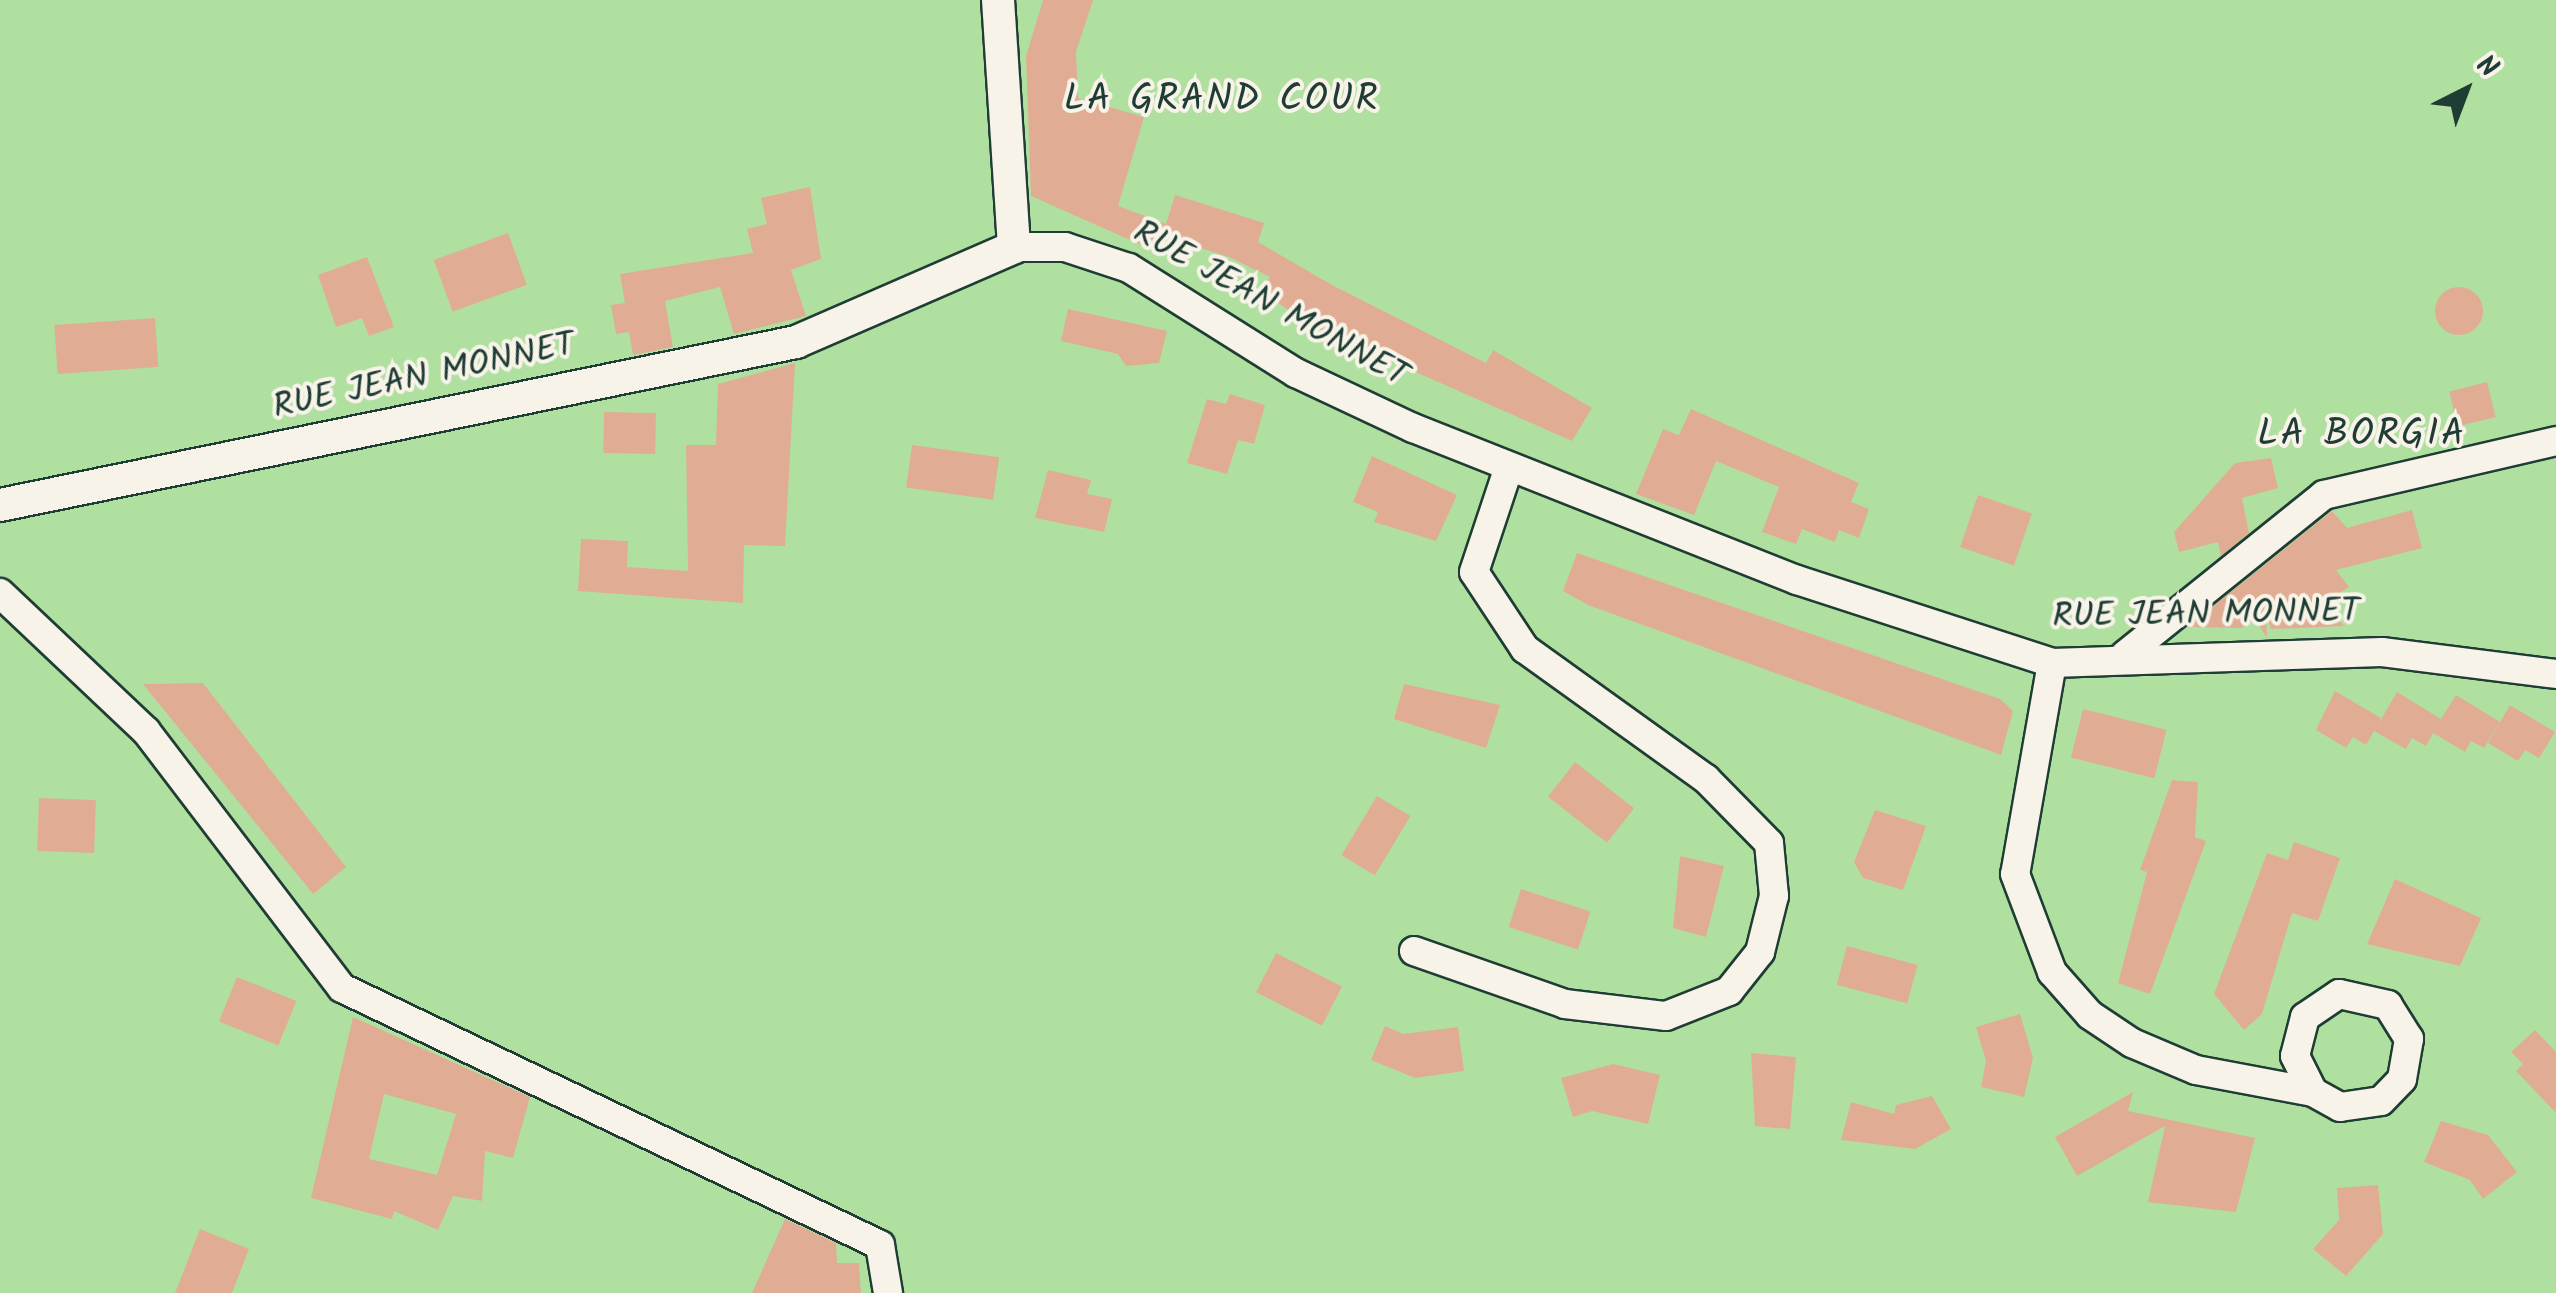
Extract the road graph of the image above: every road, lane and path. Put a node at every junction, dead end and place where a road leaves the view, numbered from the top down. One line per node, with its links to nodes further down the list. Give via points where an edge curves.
1 (998, 0): 2 (street)
2 (1014, 247): 4 (street, RUE JEAN MONNET, via 1065,247 1128,268 1296,373); 5 (street, RUE JEAN MONNET, via 796,342)
3 (2556, 440): 7 (street, via 2324,495)
4 (1509, 467): 8 (street, RUE JEAN MONNET, via 1797,580); 10 (street, via 1474,572 1525,649 1706,780 1770,843 1774,896 1760,952 1729,991 1666,1016 1564,1004)
5 (0, 505)
6 (0, 592): 12 (street, via 146,731 342,988 880,1246)
7 (2125, 655): 8 (street, RUE JEAN MONNET); 9 (street, RUE JEAN MONNET, via 2382,652)
8 (2052, 662): 11 (street, via 2015,874 2052,972 2090,1015 2132,1043 2196,1070)
9 (2556, 674)
10 (1414, 951)
11 (2313, 1092): 11 (street, via 2295,1056 2306,1017 2339,994 2388,1004 2409,1039 2396,1088 2354,1108)
12 (888, 1293)

